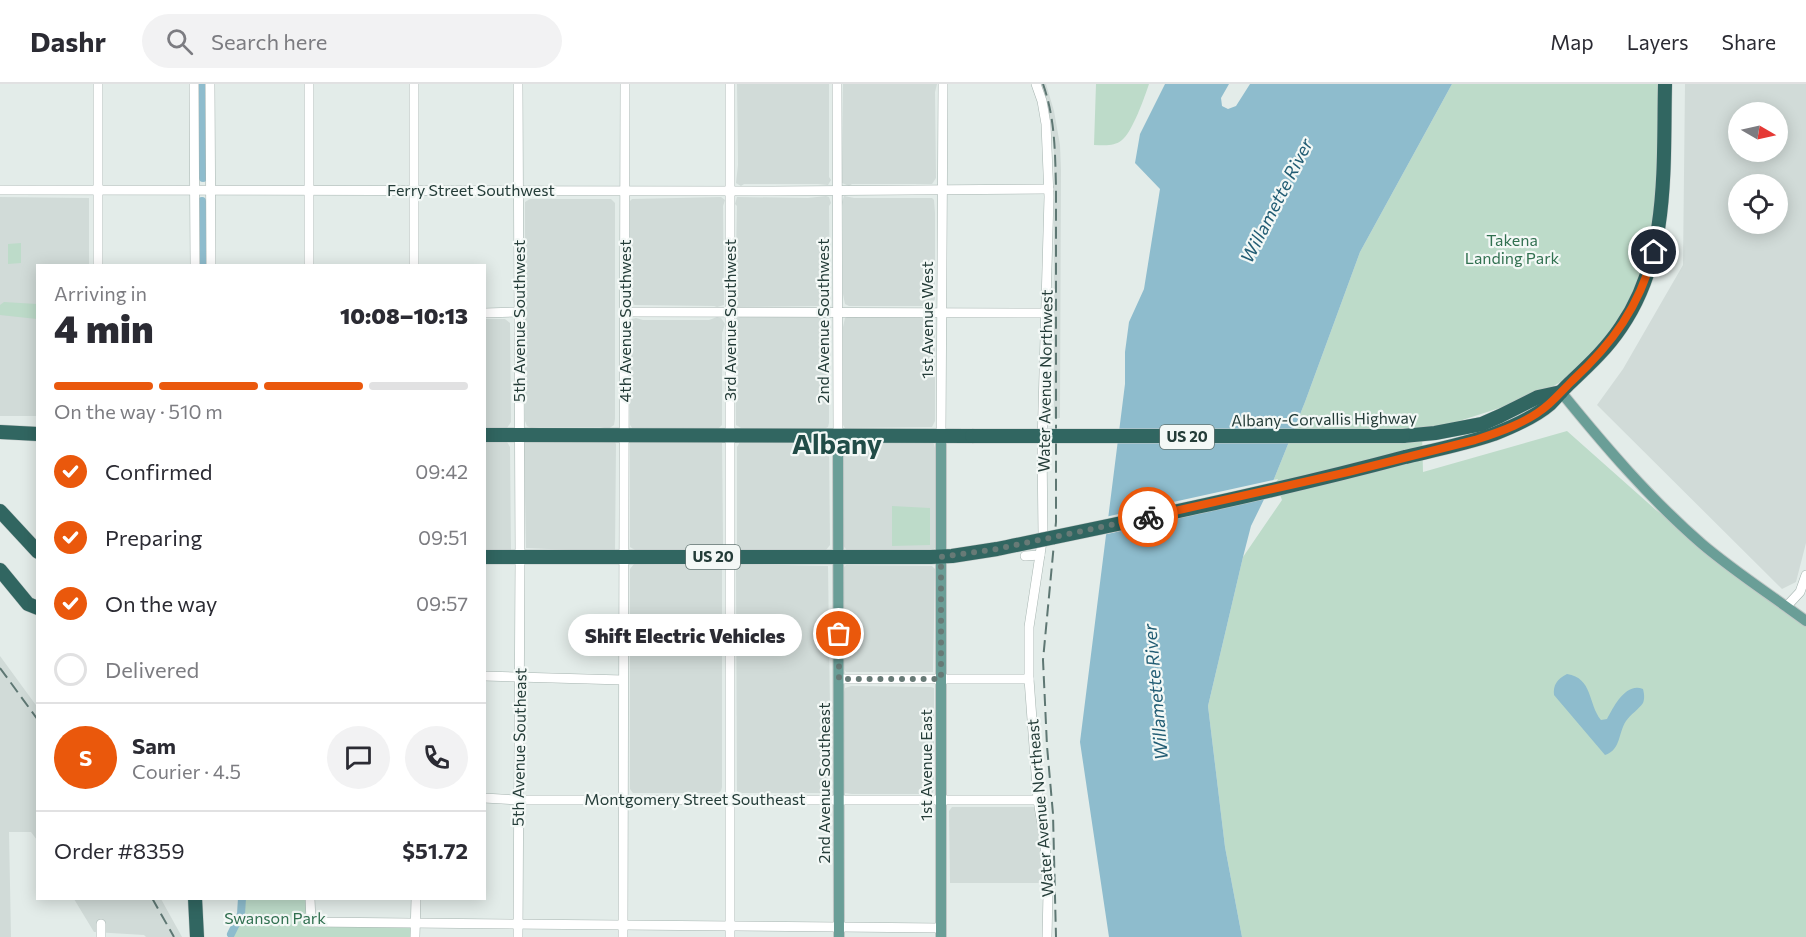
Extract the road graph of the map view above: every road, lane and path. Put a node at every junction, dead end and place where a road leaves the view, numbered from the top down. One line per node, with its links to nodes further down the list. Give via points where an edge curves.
1 (98, 84): 15 (street)
2 (194, 84): 21 (street)
3 (210, 84): 22 (street)
4 (309, 84): 16 (street)
5 (414, 84): 17 (street)
6 (518, 84): 23 (street, 5th Avenue Southwest)
7 (625, 84): 18 (street, 4th Avenue Southwest)
8 (730, 84): 24 (street, 3rd Avenue Southwest)
9 (837, 84): 19 (street, 2nd Avenue Southwest)
10 (943, 84): 20 (street, 1st Avenue West)
11 (1036, 84): 13 (street, Water Avenue Northwest, via 1046,124)
12 (1665, 84): 37 (highway, Albany-Corvallis Highway / US 20, via 1662,202 1650,267 1622,327)
13 (1049, 189): 20 (street, Ferry Street Southwest); 36 (street, Water Avenue Northwest)
14 (0, 190): 15 (street, Ferry Street Southwest)
15 (98, 190): 21 (street, Ferry Street Southwest); 25 (street)
16 (309, 190): 17 (street, Ferry Street Southwest); 22 (street, Ferry Street Southwest); 28 (street)
17 (414, 190): 23 (street, Ferry Street Southwest); 29 (street)
18 (625, 190): 23 (street, Ferry Street Southwest); 24 (street, Ferry Street Southwest); 33 (street, 4th Avenue Southwest)
19 (837, 190): 20 (street, Ferry Street Southwest); 24 (street, Ferry Street Southwest); 31 (street, 2nd Avenue Southwest)
20 (943, 190): 34 (street, 1st Avenue West)
21 (195, 191): 22 (street, Ferry Street Southwest); 26 (street)
22 (211, 191): 27 (street)
23 (519, 191): 32 (street, 5th Avenue Southwest)
24 (730, 191): 30 (street, 3rd Avenue Southwest)
25 (98, 264)
26 (195, 264)
27 (211, 264)
28 (309, 264)
29 (414, 264)
30 (729, 311): 31 (street); 33 (street); 43 (street, 3rd Avenue Southwest)
31 (838, 311): 34 (street); 44 (street, 2nd Avenue Southwest)
32 (519, 312): 35 (street); 41 (street, 5th Avenue Southwest)
33 (625, 312): 42 (street, 4th Avenue Southwest)
34 (942, 312): 36 (street); 45 (street, 1st Avenue West)
35 (486, 313)
36 (1046, 313): 48 (street, Water Avenue Northwest)
37 (1561, 392): 45 (highway, Albany-Corvallis Highway / US 20, bridge, via 1538,397 1482,424 1403,436); 55 (highway, Albany-Corvallis Highway / US 20, bridge, via 1549,405 1494,434 1187,508 997,549); 59 (main road, via 1664,509 1721,560)
38 (4, 434): 39 (highway)
39 (36, 434)
40 (486, 435): 41 (highway, US 20)
41 (518, 435): 42 (highway, US 20); 51 (street, 5th Avenue Southwest)
42 (624, 435): 43 (highway, US 20); 52 (street, 4th Avenue Southwest)
43 (730, 435): 44 (highway, US 20); 53 (street, 3rd Avenue Southwest)
44 (838, 436): 45 (highway, US 20); 54 (main road, 2nd Avenue Southwest)
45 (941, 436): 55 (main road, 1st Avenue West)
46 (0, 511): 47 (highway)
47 (36, 550)
48 (1040, 555): 49 (street); 65 (street, Water Avenue Northwest, via 1029,627)
49 (1025, 556)
50 (486, 557): 51 (highway, US 20)
51 (520, 557): 52 (highway, US 20); 62 (street, 5th Avenue Southeast)
52 (624, 557): 53 (highway, US 20); 66 (street, 4th Avenue Southwest)
53 (730, 557): 54 (highway, US 20); 69 (street, 3rd Avenue Southwest)
54 (839, 557): 55 (highway, US 20); 63 (main road, 2nd Avenue Southeast)
55 (941, 557): 64 (main road, 1st Avenue East)
56 (0, 570): 58 (highway, via 28,604)
57 (1806, 575): 59 (street, via 1800,592)
58 (36, 607)
59 (1786, 607): 60 (main road)
60 (1806, 621)
61 (486, 675): 62 (street)
62 (519, 675): 66 (street); 72 (street, 5th Avenue Southeast)
63 (839, 679): 64 (street); 70 (main road, 2nd Avenue Southeast)
64 (941, 679): 65 (street); 71 (main road, 1st Avenue East)
65 (1029, 679): 73 (street, Water Avenue Northeast)
66 (623, 680): 68 (street, 4th Avenue Southwest)
67 (486, 798): 72 (street, Montgomery Street Southeast)
68 (623, 799): 69 (street, Montgomery Street Southeast); 72 (street, Montgomery Street Southeast); 81 (street, 4th Avenue Southwest)
69 (730, 799): 70 (street, Montgomery Street Southeast); 83 (street, 3rd Avenue Southwest)
70 (839, 799): 71 (street, Montgomery Street Southeast); 84 (main road, 2nd Avenue Southeast)
71 (941, 799): 73 (street, Montgomery Street Southeast); 85 (main road, 1st Avenue East)
72 (518, 800): 82 (street, 5th Avenue Southeast)
73 (1038, 800): 92 (street, Water Avenue Northeast, via 1045,842)
74 (194, 900): 78 (highway)
75 (203, 900): 78 (highway)
76 (310, 900): 79 (street, via 311,922)
77 (416, 900): 79 (street)
78 (196, 913): 87 (highway)
79 (416, 922): 82 (street); 88 (street)
80 (102, 924): 86 (street)
81 (623, 925): 82 (street); 83 (street); 90 (street, 4th Avenue Southwest)
82 (518, 926): 89 (street, 5th Avenue Southeast)
83 (730, 926): 84 (street); 91 (street, 3rd Avenue Southwest)
84 (839, 933): 85 (street)
85 (941, 933)
86 (101, 937)
87 (197, 937)
88 (416, 937)
89 (518, 937)
90 (623, 937)
91 (730, 937)
92 (1047, 937)

